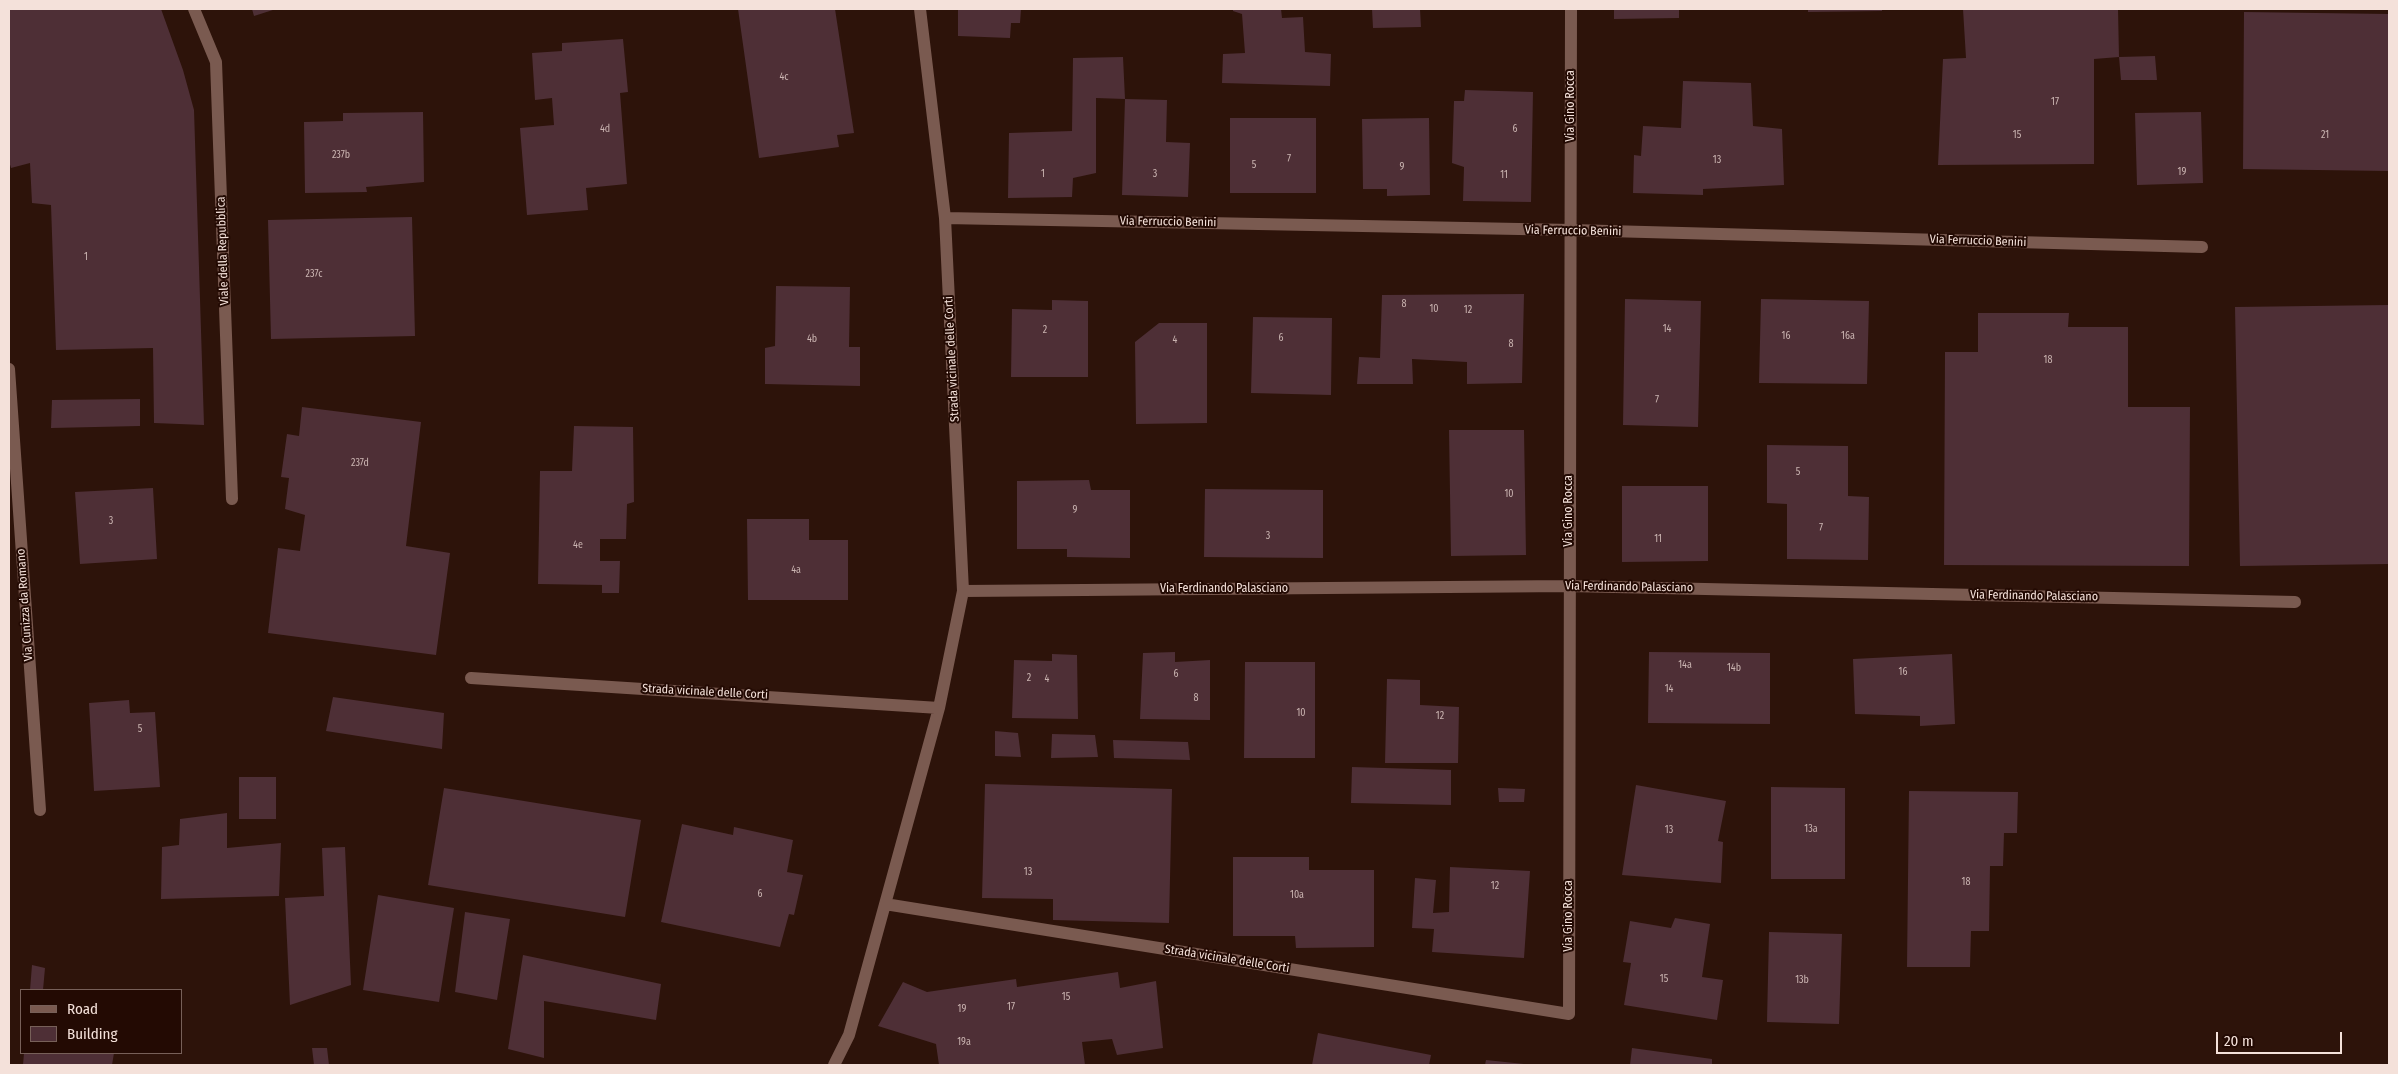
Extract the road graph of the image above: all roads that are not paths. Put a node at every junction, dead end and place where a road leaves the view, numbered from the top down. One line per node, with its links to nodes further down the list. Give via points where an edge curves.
1 (194, 9): 8 (street, Viale della Repubblica, via 216,62)
2 (920, 9): 4 (street, Strada vicinale delle Corti)
3 (1570, 9): 5 (street, Via Gino Rocca)
4 (945, 218): 5 (street, Via Ferruccio Benini); 10 (street, Strada vicinale delle Corti)
5 (1571, 230): 6 (street, Via Ferruccio Benini); 9 (street, Via Gino Rocca)
6 (2202, 248)
7 (9, 369): 14 (street, Via Cunizza da Romano)
8 (232, 499)
9 (1569, 586): 10 (street, Via Ferdinando Palasciano); 11 (street, Via Ferdinando Palasciano); 16 (street, Via Gino Rocca)
10 (963, 591): 13 (street, Strada vicinale delle Corti)
11 (2295, 602)
12 (471, 678): 13 (street, Strada vicinale delle Corti)
13 (939, 708): 15 (street, Strada vicinale delle Corti)
14 (40, 810)
15 (885, 904): 16 (street, Strada vicinale delle Corti); 17 (street, Strada vicinale delle Corti, via 849,1035)
16 (1569, 1014)
17 (834, 1065)

